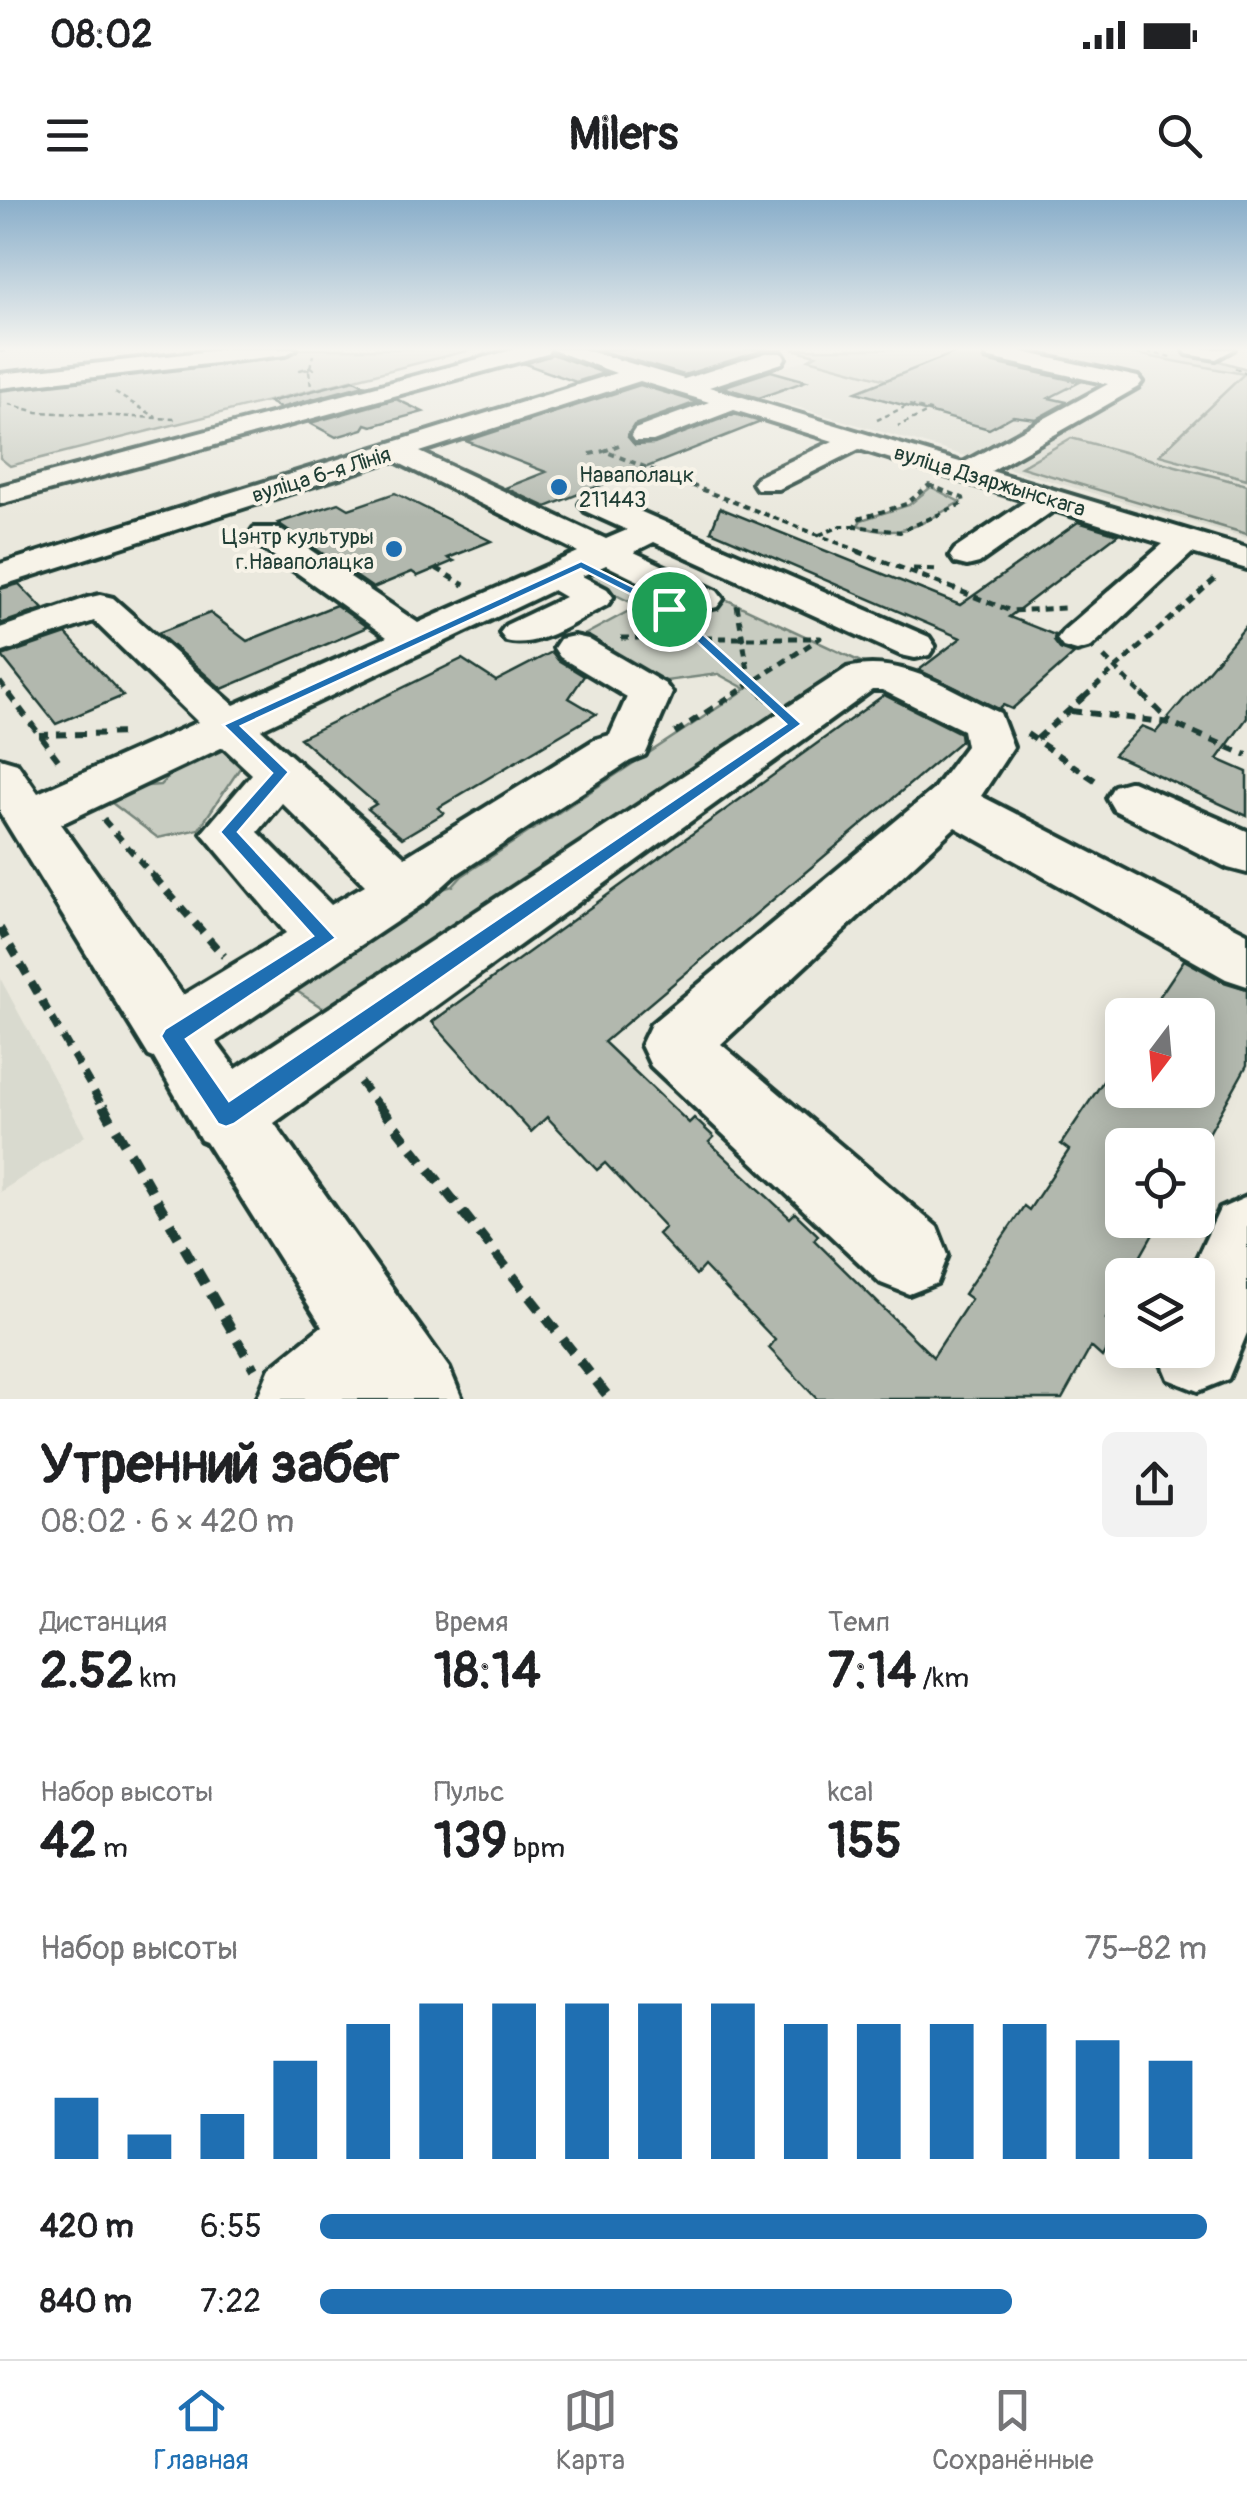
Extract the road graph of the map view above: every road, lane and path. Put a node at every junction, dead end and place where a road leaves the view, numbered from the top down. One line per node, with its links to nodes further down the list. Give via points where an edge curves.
1 (25, 405): 8 (path, via 36,412)
2 (134, 405): 8 (path)
3 (331, 405): 11 (street)
4 (484, 405): 13 (street, вуліца 6-я Лінія)
5 (725, 405): 10 (street)
6 (746, 405): 9 (street, вуліца Дзяржынскага)
7 (1089, 405): 18 (street)
8 (157, 418): 11 (path, via 180,419)
9 (868, 433): 9 (path, via 930,411 909,405); 18 (street, вуліца Дзяржынскага); 20 (street)
10 (644, 435): 14 (path)
11 (212, 437): 23 (street)
12 (330, 442): 16 (street)
13 (396, 451): 16 (street, вуліца 6-я Лінія); 17 (street)
14 (604, 451): 15 (path); 29 (path)
15 (590, 454)
16 (365, 460): 35 (street, вуліца 6-я Лінія, via 23,553)
17 (436, 470): 21 (street); 22 (street, via 388,484 370,475)
18 (966, 473): 24 (street, вуліца Дзяржынскага)
19 (506, 478): 21 (street)
20 (768, 483)
21 (475, 489): 31 (street)
22 (313, 494)
23 (0, 495)
24 (1050, 499): 30 (street, вуліца Дзяржынскага); 32 (street)
25 (596, 504): 27 (street)
26 (855, 526): 26 (path, via 907,534 964,502 929,485 906,504 858,519); 29 (path)
27 (654, 530): 31 (street); 45 (street)
28 (266, 535): 43 (street)
29 (818, 535): 40 (path, via 1011,610)
30 (1186, 541): 33 (street, вуліца Дзяржынскага); 40 (street)
31 (607, 552): 36 (street); 39 (street)
32 (967, 556)
33 (1247, 560)
34 (436, 568): 38 (path)
35 (0, 576)
36 (554, 576): 41 (street, via 594,597); 43 (street)
37 (1218, 576): 47 (path)
38 (458, 581)
39 (707, 606): 48 (path); 48 (path)
40 (1113, 606): 42 (street)
41 (520, 633)
42 (1077, 639)
43 (417, 640): 52 (street)
44 (0, 641): 52 (street, via 100,606)
45 (915, 646)
46 (574, 648): 62 (street, via 650,693 629,744 435,862)
47 (1115, 669): 49 (path); 50 (path)
48 (751, 683): 51 (path)
49 (1069, 710): 50 (path); 59 (path, via 1037,739 1092,780)
50 (1171, 723): 55 (path)
51 (795, 724): 60 (street, via 862,677 889,677 984,723 990,746); 67 (street)
52 (231, 725): 57 (street); 58 (street)
53 (146, 732): 58 (path)
54 (1247, 746): 55 (path)
55 (1235, 750): 56 (path)
56 (1247, 755)
57 (281, 772): 62 (street); 64 (street, via 228,832)
58 (23, 775): 66 (street)
59 (1132, 798): 61 (street)
60 (951, 802): 65 (street); 69 (street, via 674,1045)
61 (1247, 854)
62 (404, 888): 64 (street)
63 (0, 928): 72 (path)
64 (326, 938): 66 (street)
65 (1247, 961)
66 (172, 1036): 67 (street)
67 (226, 1116): 71 (street)
68 (1247, 1236): 70 (street)
69 (910, 1255)
70 (1215, 1308)
71 (397, 1368): 72 (street)
72 (281, 1390)

